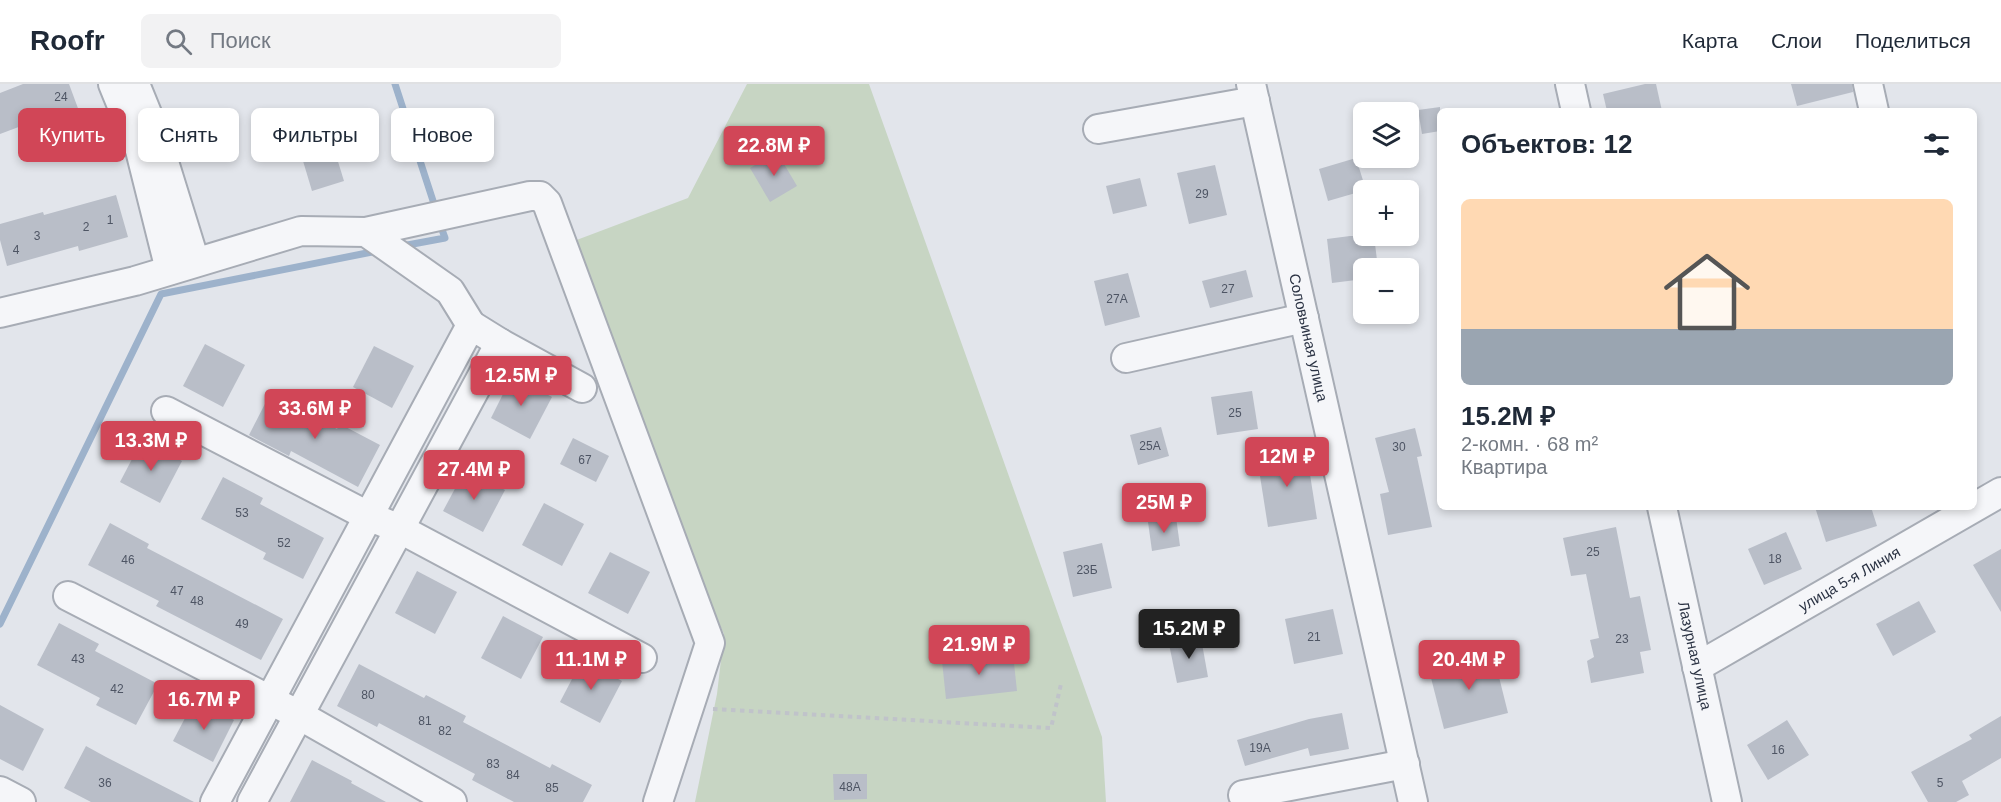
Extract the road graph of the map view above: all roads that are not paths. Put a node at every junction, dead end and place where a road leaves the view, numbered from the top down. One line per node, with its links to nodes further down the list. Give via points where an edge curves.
1 (113, 84): 10 (street)
2 (135, 84): 10 (street, via 155,133)
3 (1570, 84): 6 (street)
4 (1868, 84): 7 (street)
5 (1253, 92): 8 (street); 12 (street, Соловьиная улица)
6 (1575, 108)
7 (1873, 108)
8 (1098, 129)
9 (366, 232): 10 (street, via 301,231); 13 (street, via 450,291); 36 (street, via 530,196 540,196 547,203 710,644)
10 (183, 266): 11 (street)
11 (0, 313)
12 (1304, 318): 15 (street); 29 (street, Соловьиная улица)
13 (471, 326): 14 (street); 22 (street)
14 (500, 343): 16 (street); 23 (street)
15 (1126, 358)
16 (582, 388)
17 (166, 411): 22 (street)
18 (2001, 492): 19 (street, улица 5-я Линия)
19 (1977, 504)
20 (1663, 510): 26 (street, Лазурная улица)
21 (1965, 510): 26 (street, улица 5-я Линия)
22 (368, 516): 23 (street); 27 (street)
23 (400, 529): 25 (street); 28 (street)
24 (68, 596): 27 (street)
25 (642, 658)
26 (1697, 667): 38 (street, Лазурная улица)
27 (269, 701): 28 (street); 33 (street)
28 (299, 715): 34 (street); 35 (street)
29 (1405, 764): 31 (street); 37 (street, Соловьиная улица)
30 (0, 791): 32 (street)
31 (1243, 795)
32 (21, 802)
33 (215, 802)
34 (252, 802)
35 (452, 802)
36 (658, 802)
37 (1413, 802)
38 (1727, 802)

